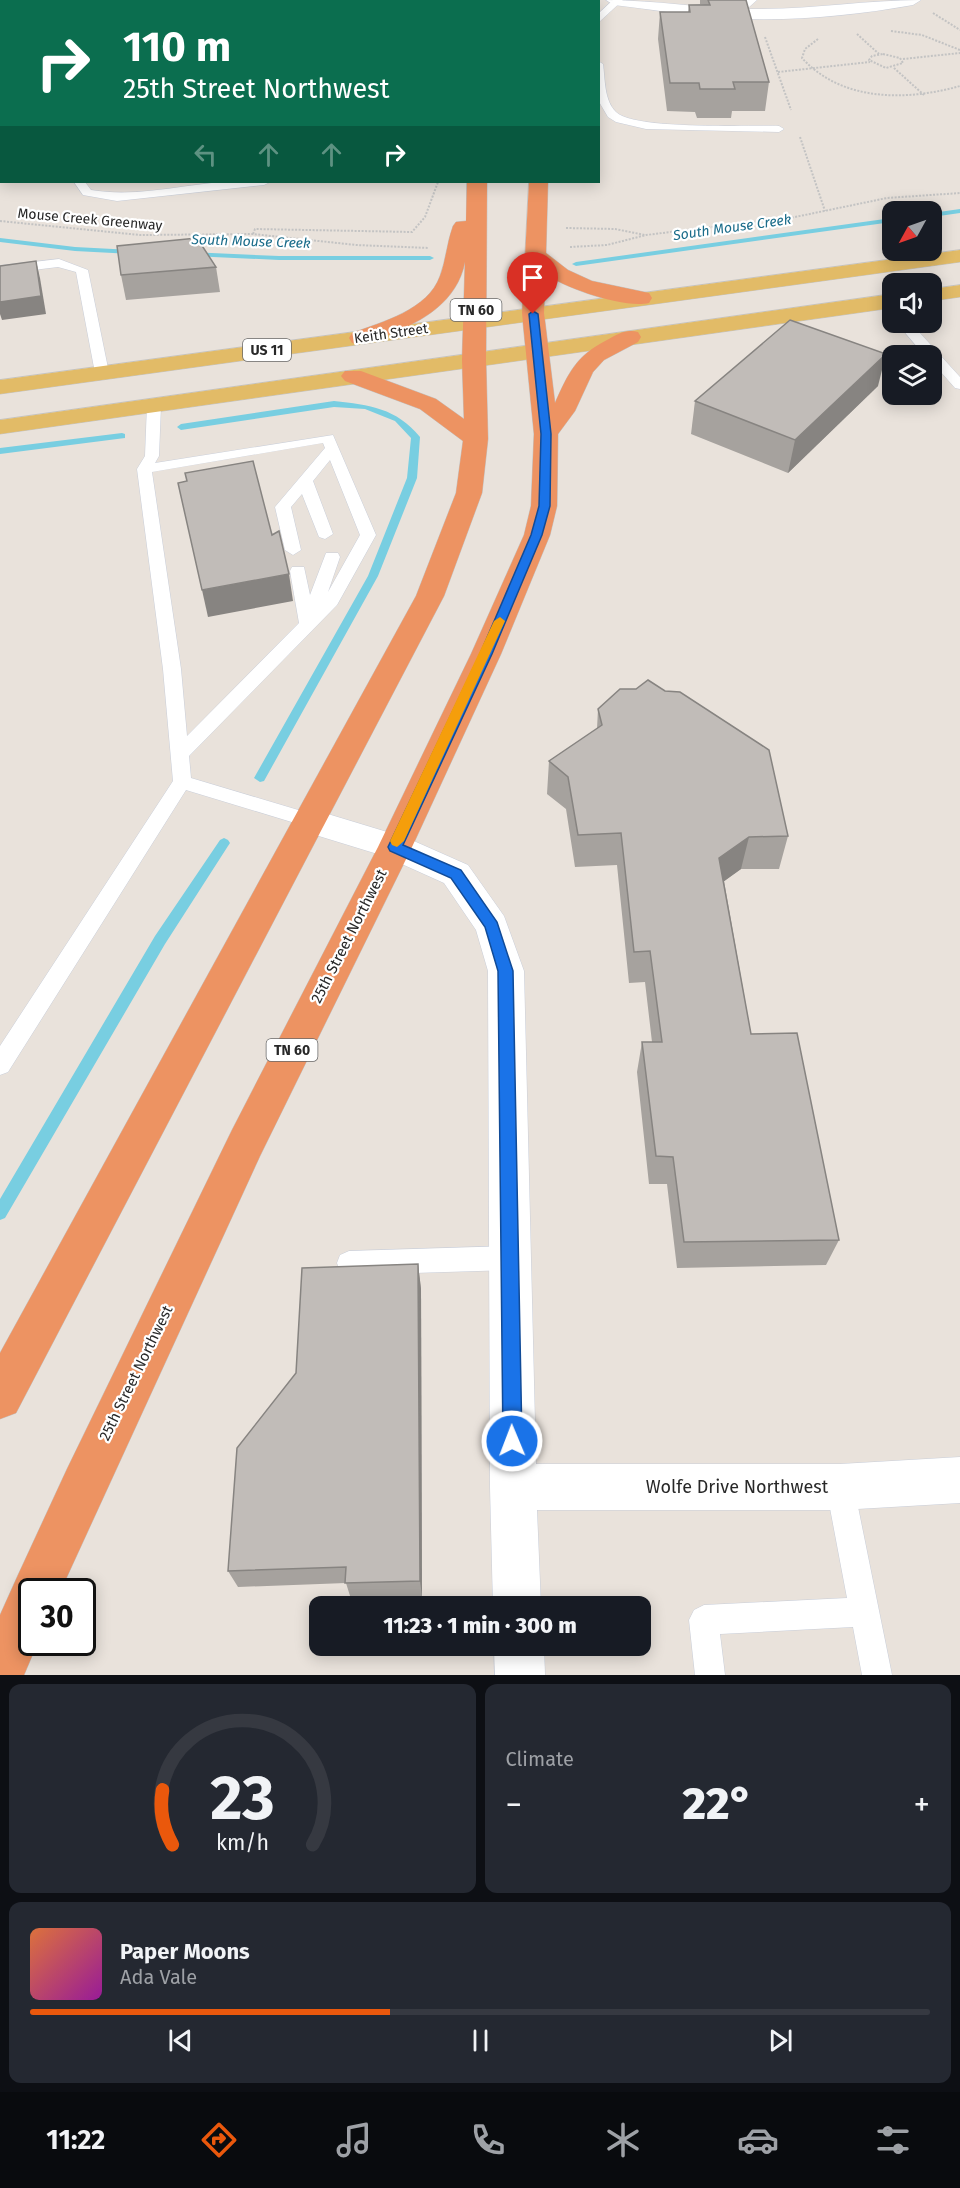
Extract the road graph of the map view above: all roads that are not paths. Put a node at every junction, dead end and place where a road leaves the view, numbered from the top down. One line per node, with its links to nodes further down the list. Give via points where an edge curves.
1 (752, 0): 4 (lane)
2 (913, 0): 4 (street, via 829,13)
3 (623, 1): 4 (street); 5 (lane)
4 (736, 14)
5 (600, 18)
6 (600, 78): 7 (lane, via 604,105 611,114 626,121 646,126)
7 (779, 129)
8 (81, 183): 9 (lane, via 87,193 117,198)
9 (255, 183)
10 (538, 183): 12 (highway, 25th Street Northwest / TN 60)
11 (476, 191): 22 (highway, TN 60); 25 (highway, via 457,240 449,282 419,312)
12 (535, 255): 19 (highway, via 572,283); 21 (highway, 25th Street Northwest / TN 60)
13 (958, 259): 19 (main road, Keith Street / US 11)
14 (0, 270): 15 (lane, via 59,263)
15 (82, 270): 16 (lane); 28 (lane)
16 (0, 280)
17 (960, 291): 18 (main road)
18 (942, 294)
19 (641, 298): 21 (main road, Keith Street / US 11)
20 (882, 306): 24 (main road)
21 (533, 314): 22 (main road, Keith Street / US 11); 26 (highway, 25th Street Northwest / TN 60)
22 (476, 322): 25 (main road, Keith Street / US 11); 27 (highway, TN 60)
23 (912, 333): 30 (lane)
24 (630, 337): 26 (main road); 34 (highway, via 596,355 582,370 563,411)
25 (360, 338): 28 (main road, Keith Street / US 11)
26 (535, 351): 27 (main road); 34 (highway, 25th Street Northwest / TN 60)
27 (474, 360): 29 (main road); 35 (highway, TN 60)
28 (102, 373): 31 (main road, Keith Street / US 11)
29 (353, 376): 32 (main road); 35 (highway, via 428,404)
30 (958, 384)
31 (0, 387)
32 (154, 405): 33 (main road); 37 (lane, via 152,456)
33 (0, 427)
34 (546, 434): 47 (highway, 25th Street Northwest / TN 60, via 544,506 537,535)
35 (476, 439): 46 (highway, TN 60, via 469,493 430,596)
36 (332, 448): 37 (lane, via 328,438); 38 (lane); 43 (lane, via 368,535 331,601)
37 (144, 469): 44 (lane)
38 (305, 482): 39 (lane); 40 (lane, via 283,507)
39 (325, 534)
40 (293, 550)
41 (332, 557): 43 (lane)
42 (298, 571): 43 (lane)
43 (308, 624): 44 (lane)
44 (180, 754): 45 (lane)
45 (182, 782): 46 (lane); 48 (lane)
46 (308, 820): 47 (street); 51 (highway, TN 60)
47 (395, 847): 49 (street, via 456,874 492,926 506,971); 55 (highway, 25th Street Northwest / TN 60, via 246,1143)
48 (4, 1054)
49 (510, 1258): 50 (lane); 53 (street)
50 (349, 1263)
51 (0, 1397)
52 (960, 1480): 54 (street, Wolfe Drive Northwest)
53 (513, 1487): 54 (street, Wolfe Drive Northwest); 56 (street)
54 (840, 1487): 57 (lane)
55 (41, 1578)
56 (517, 1596)
57 (865, 1612): 62 (lane, via 704,1620); 63 (lane)
58 (18, 1631): 60 (highway)
59 (519, 1656): 61 (street)
60 (0, 1671)
61 (520, 1675)
62 (710, 1675)
63 (877, 1675)

